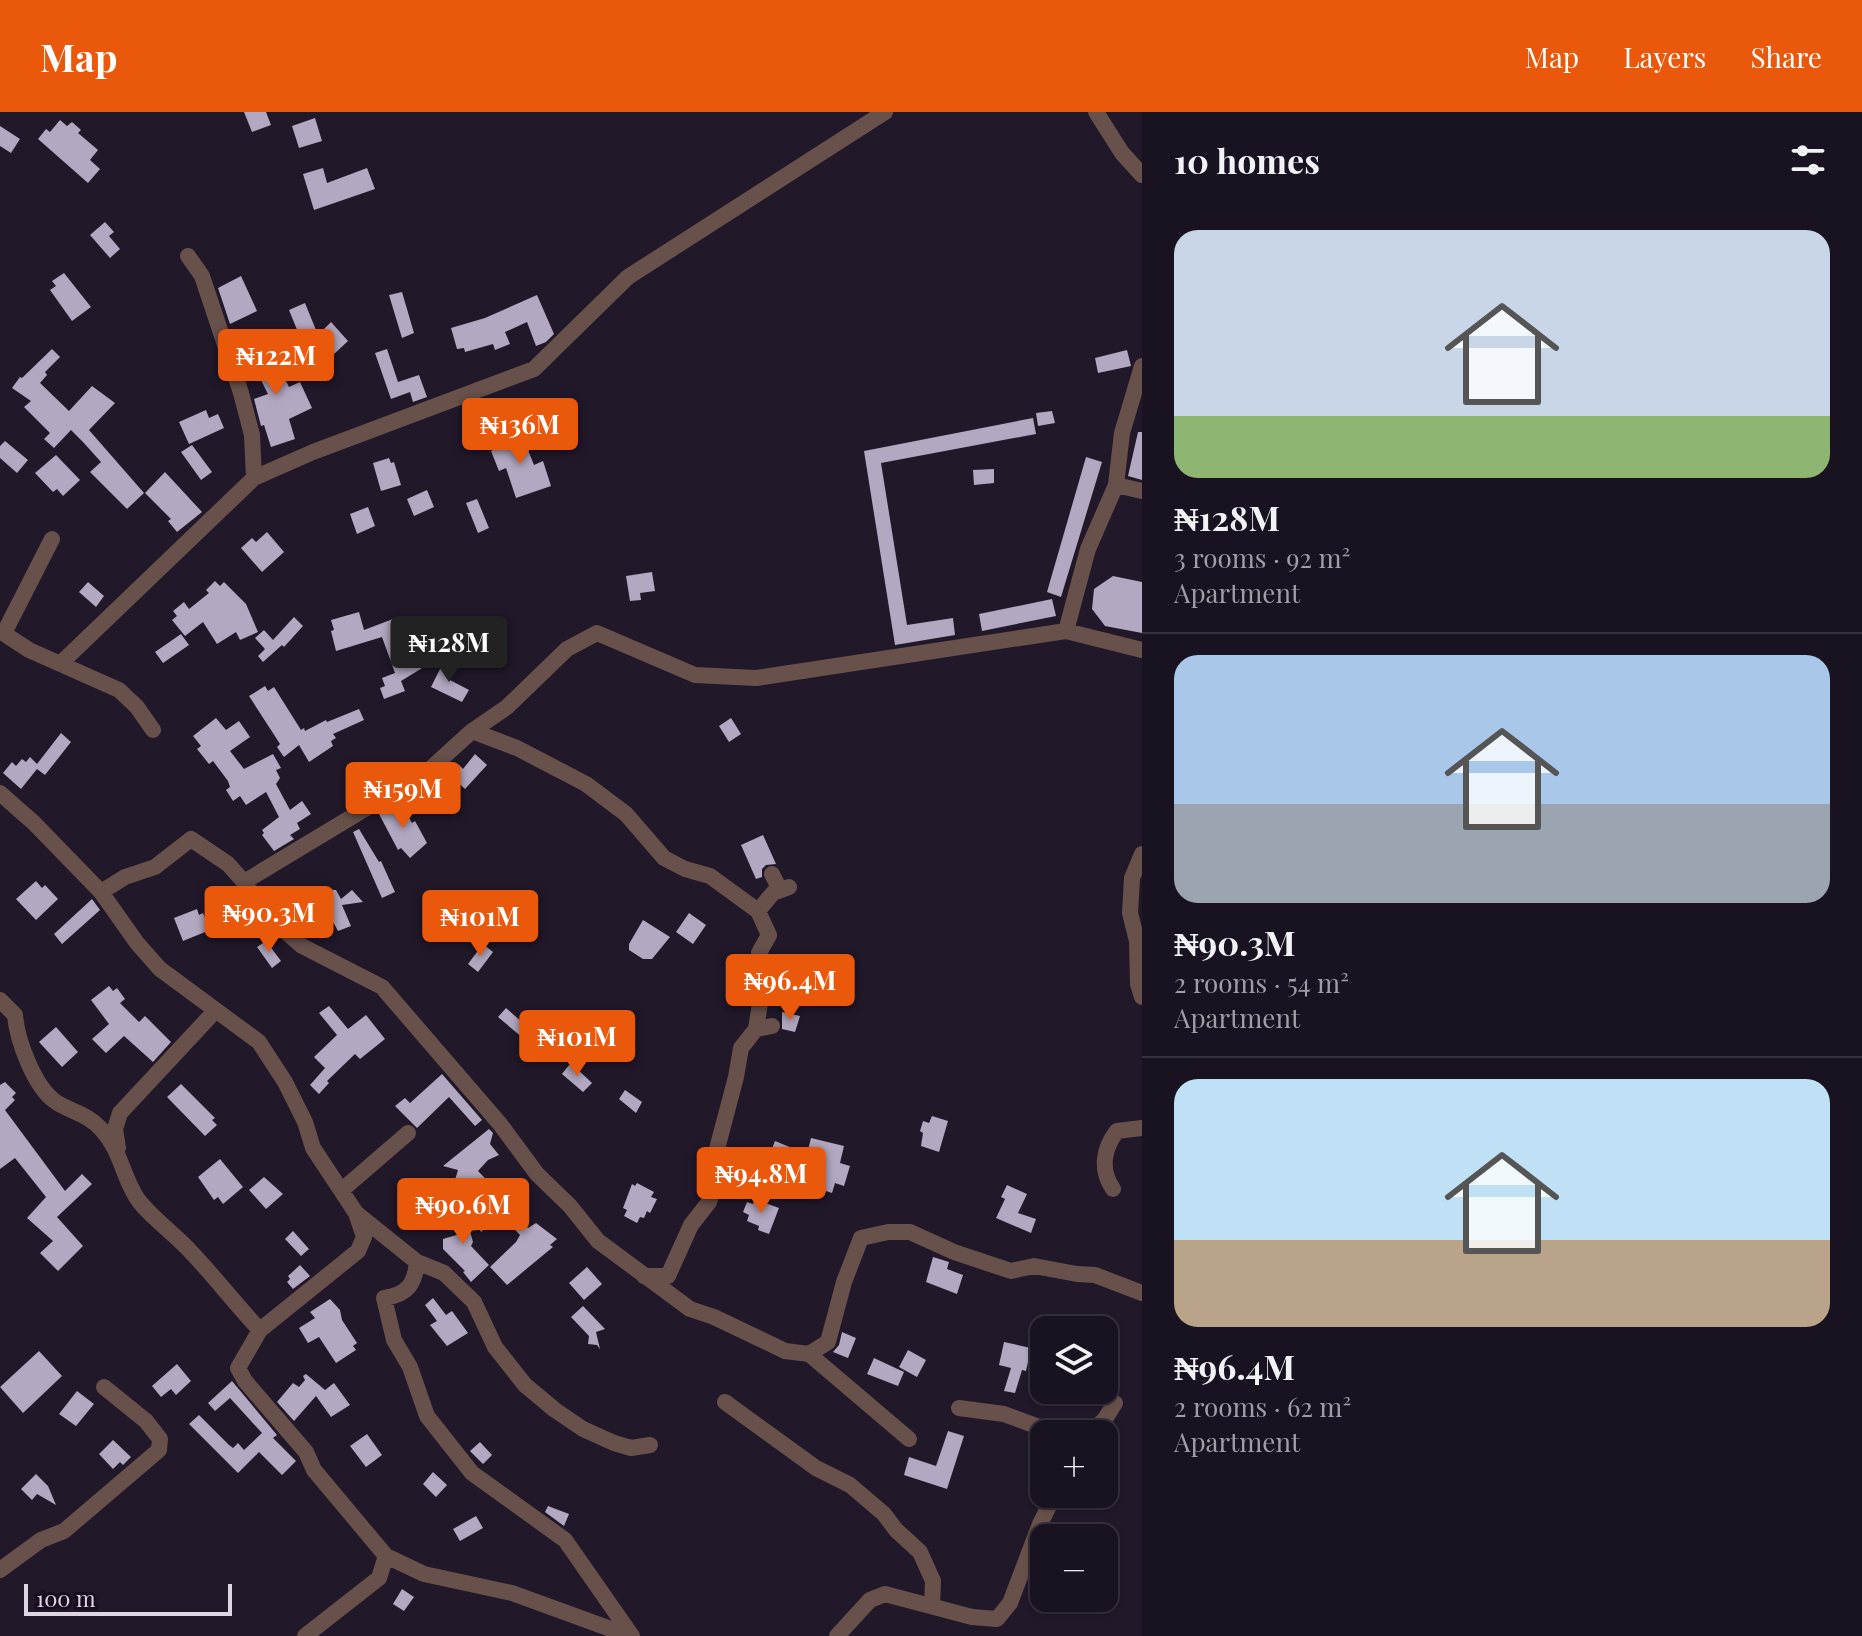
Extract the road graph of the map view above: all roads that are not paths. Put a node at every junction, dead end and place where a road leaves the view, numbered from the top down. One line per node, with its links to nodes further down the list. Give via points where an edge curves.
1 (885, 112): 6 (street, via 628,277 534,369)
2 (1096, 112): 3 (street)
3 (1142, 175)
4 (188, 256): 6 (street, via 202,276 241,393 252,435)
5 (1142, 366): 7 (street, via 1122,433)
6 (254, 478): 13 (street)
7 (1116, 485): 8 (street); 10 (street, via 1088,549)
8 (1142, 491)
9 (52, 539): 11 (street)
10 (1066, 631): 12 (street); 15 (street, via 756,678 695,675 597,633 567,649 507,707)
11 (2, 632): 13 (street)
12 (1142, 650)
13 (60, 664): 14 (street, via 119,690)
14 (153, 730)
15 (472, 731): 19 (street, via 428,771); 21 (street, via 586,784 626,814 664,858 710,876)
16 (0, 793): 20 (street)
17 (1142, 854): 22 (street, via 1132,878 1130,913)
18 (772, 874): 21 (street, via 784,888)
19 (244, 882): 20 (street, via 191,839 155,867); 32 (street, via 272,920 302,946 382,987 537,1174 598,1241)
20 (101, 892): 24 (street, via 160,969)
21 (758, 911): 32 (street, via 769,935 759,953 765,971 764,1028 741,1048 717,1149 720,1169 709,1202 691,1225 668,1276)
22 (1142, 997)
23 (0, 1000): 27 (street, via 15,1015 17,1036 32,1070 54,1101 88,1116)
24 (216, 1010): 27 (street, via 120,1113 115,1129); 29 (street, via 259,1042 285,1082 313,1148)
25 (1142, 1128): 28 (street, via 1117,1131 1109,1141 1104,1165)
26 (408, 1133): 29 (street)
27 (119, 1154): 34 (street, via 136,1196)
28 (1113, 1189)
29 (342, 1190): 30 (street)
30 (356, 1213): 31 (street); 34 (street, via 364,1237 358,1251)
31 (417, 1262): 41 (street, via 444,1273 474,1302 495,1347 525,1385 555,1410 614,1443 631,1448); 47 (street, via 415,1280 398,1296 384,1298 394,1340 427,1416 472,1473 565,1540)
32 (644, 1276): 35 (street, via 690,1309 785,1351)
33 (1142, 1293): 35 (street, via 1095,1275 1034,1266 1011,1271 910,1232 888,1232 861,1238 828,1342)
34 (260, 1330): 43 (street, via 238,1368 245,1381)
35 (809, 1354): 40 (street)
36 (104, 1387): 44 (street, via 146,1421 160,1439 159,1450 64,1531 41,1540)
37 (725, 1402): 45 (street, via 816,1468 850,1485 884,1514 920,1552 933,1581)
38 (959, 1408): 39 (street)
39 (1030, 1424)
40 (909, 1439)
41 (650, 1445)
42 (1048, 1508): 45 (street, via 1010,1603 997,1619)
43 (386, 1556): 46 (street, via 379,1578); 47 (street, via 424,1574 512,1593)
44 (0, 1570)
45 (932, 1606): 48 (street, via 885,1594 870,1600)
46 (305, 1636)
47 (631, 1636)
48 (837, 1636)

